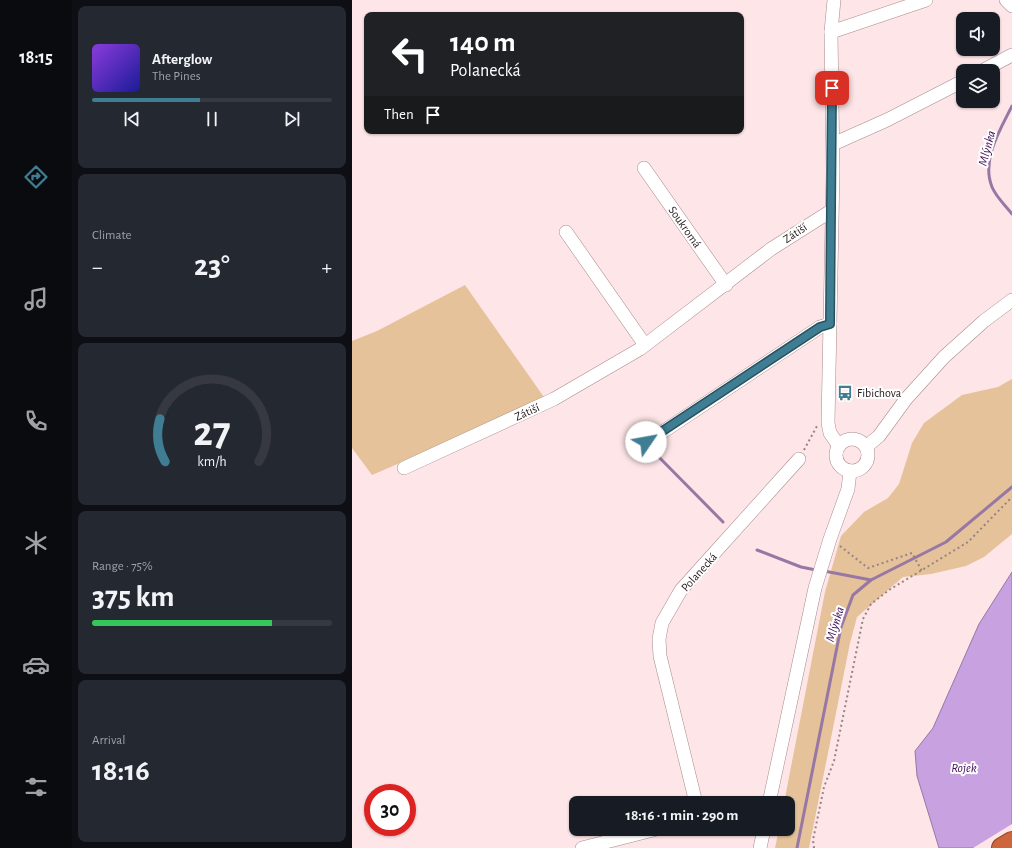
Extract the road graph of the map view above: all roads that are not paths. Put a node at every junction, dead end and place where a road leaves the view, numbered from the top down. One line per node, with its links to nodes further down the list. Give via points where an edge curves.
1 (926, 0): 5 (street)
2 (1006, 0): 4 (street)
3 (832, 3): 5 (street)
4 (1012, 6)
5 (831, 32): 9 (street)
6 (1012, 55): 7 (street)
7 (995, 64)
8 (956, 85): 9 (street)
9 (833, 144): 11 (street)
10 (644, 168): 13 (street, Soukromá)
11 (831, 211): 13 (street, Zátiší, via 771,249); 15 (street)
12 (566, 232): 16 (street)
13 (726, 285): 16 (street, Zátiší)
14 (1012, 300): 19 (street, via 944,357 906,399 879,436)
15 (830, 324): 17 (street, via 820,327); 18 (street, via 828,418 830,433)
16 (645, 345): 21 (street, Zátiší, via 554,399)
17 (646, 442)
18 (838, 446): 19 (street, via 846,440 854,439); 22 (street, via 837,462 843,469)
19 (866, 448): 22 (street, via 868,454 865,464 860,469)
20 (800, 459): 23 (street, Polanecká, via 681,590 662,623 659,639 660,656)
21 (404, 468)
22 (850, 471): 24 (street, via 848,490 815,588)
23 (694, 796)
24 (770, 796)
25 (629, 836): 28 (street)
26 (763, 836): 29 (street)
27 (1012, 842): 30 (highway)
28 (582, 848)
29 (760, 848)
30 (1002, 848)

